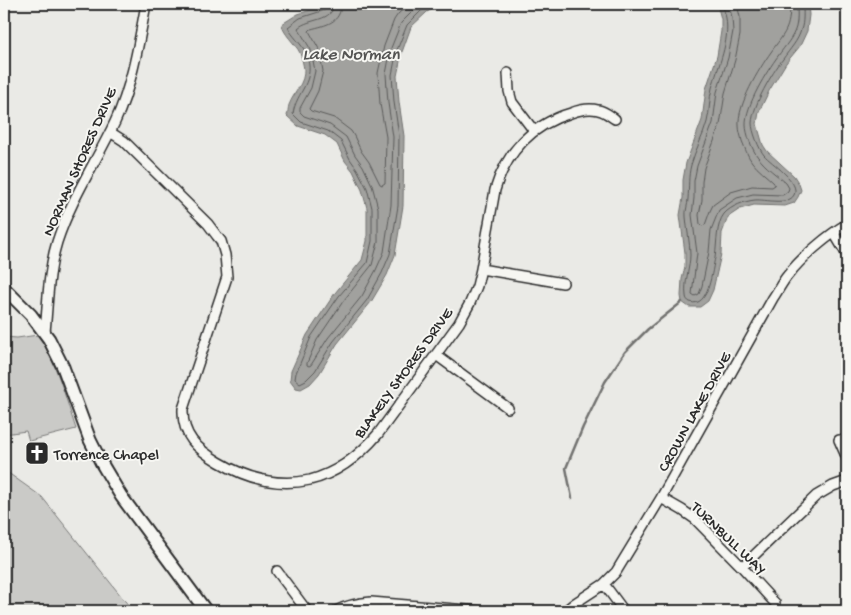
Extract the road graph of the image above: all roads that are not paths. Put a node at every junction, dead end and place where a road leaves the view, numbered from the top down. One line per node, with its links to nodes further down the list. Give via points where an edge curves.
1 (146, 4): 5 (street, NORMAN SHORES DRIVE, via 124,100)
2 (508, 73): 4 (street, via 512,102)
3 (615, 119): 4 (street, BLAKELY SHORES DRIVE, via 598,110 586,109 555,118)
4 (534, 131): 9 (street, BLAKELY SHORES DRIVE, via 515,150 498,179)
5 (110, 132): 12 (street, NORMAN SHORES DRIVE, via 69,211 56,244); 13 (street, BLAKELY SHORES DRIVE, via 124,141 208,224 223,247 227,277 183,409 185,426 200,450 240,473 265,480 302,481 328,474 368,446)
6 (847, 224): 7 (street, CROWN LAKE DRIVE)
7 (834, 233): 8 (street); 18 (street, CROWN LAKE DRIVE, via 788,275)
8 (847, 255)
9 (481, 269): 10 (street); 13 (street, BLAKELY SHORES DRIVE, via 470,303)
10 (563, 283)
11 (4, 288): 12 (street)
12 (45, 332): 23 (street, via 64,367 102,464 125,501)
13 (436, 355): 14 (street)
14 (508, 408)
15 (839, 440): 16 (street)
16 (847, 458)
17 (847, 480): 19 (street, via 816,496)
18 (661, 498): 19 (street, TURNBULL WAY, via 694,519); 21 (street, CROWN LAKE DRIVE, via 616,572)
19 (742, 567): 22 (street, TURNBULL WAY)
20 (277, 571): 24 (street)
21 (604, 584): 27 (street, CROWN LAKE DRIVE); 28 (street)
22 (775, 603)
23 (206, 611)
24 (307, 611)
25 (336, 611): 26 (street, via 371,602)
26 (479, 611)
27 (565, 611)
28 (624, 611)

